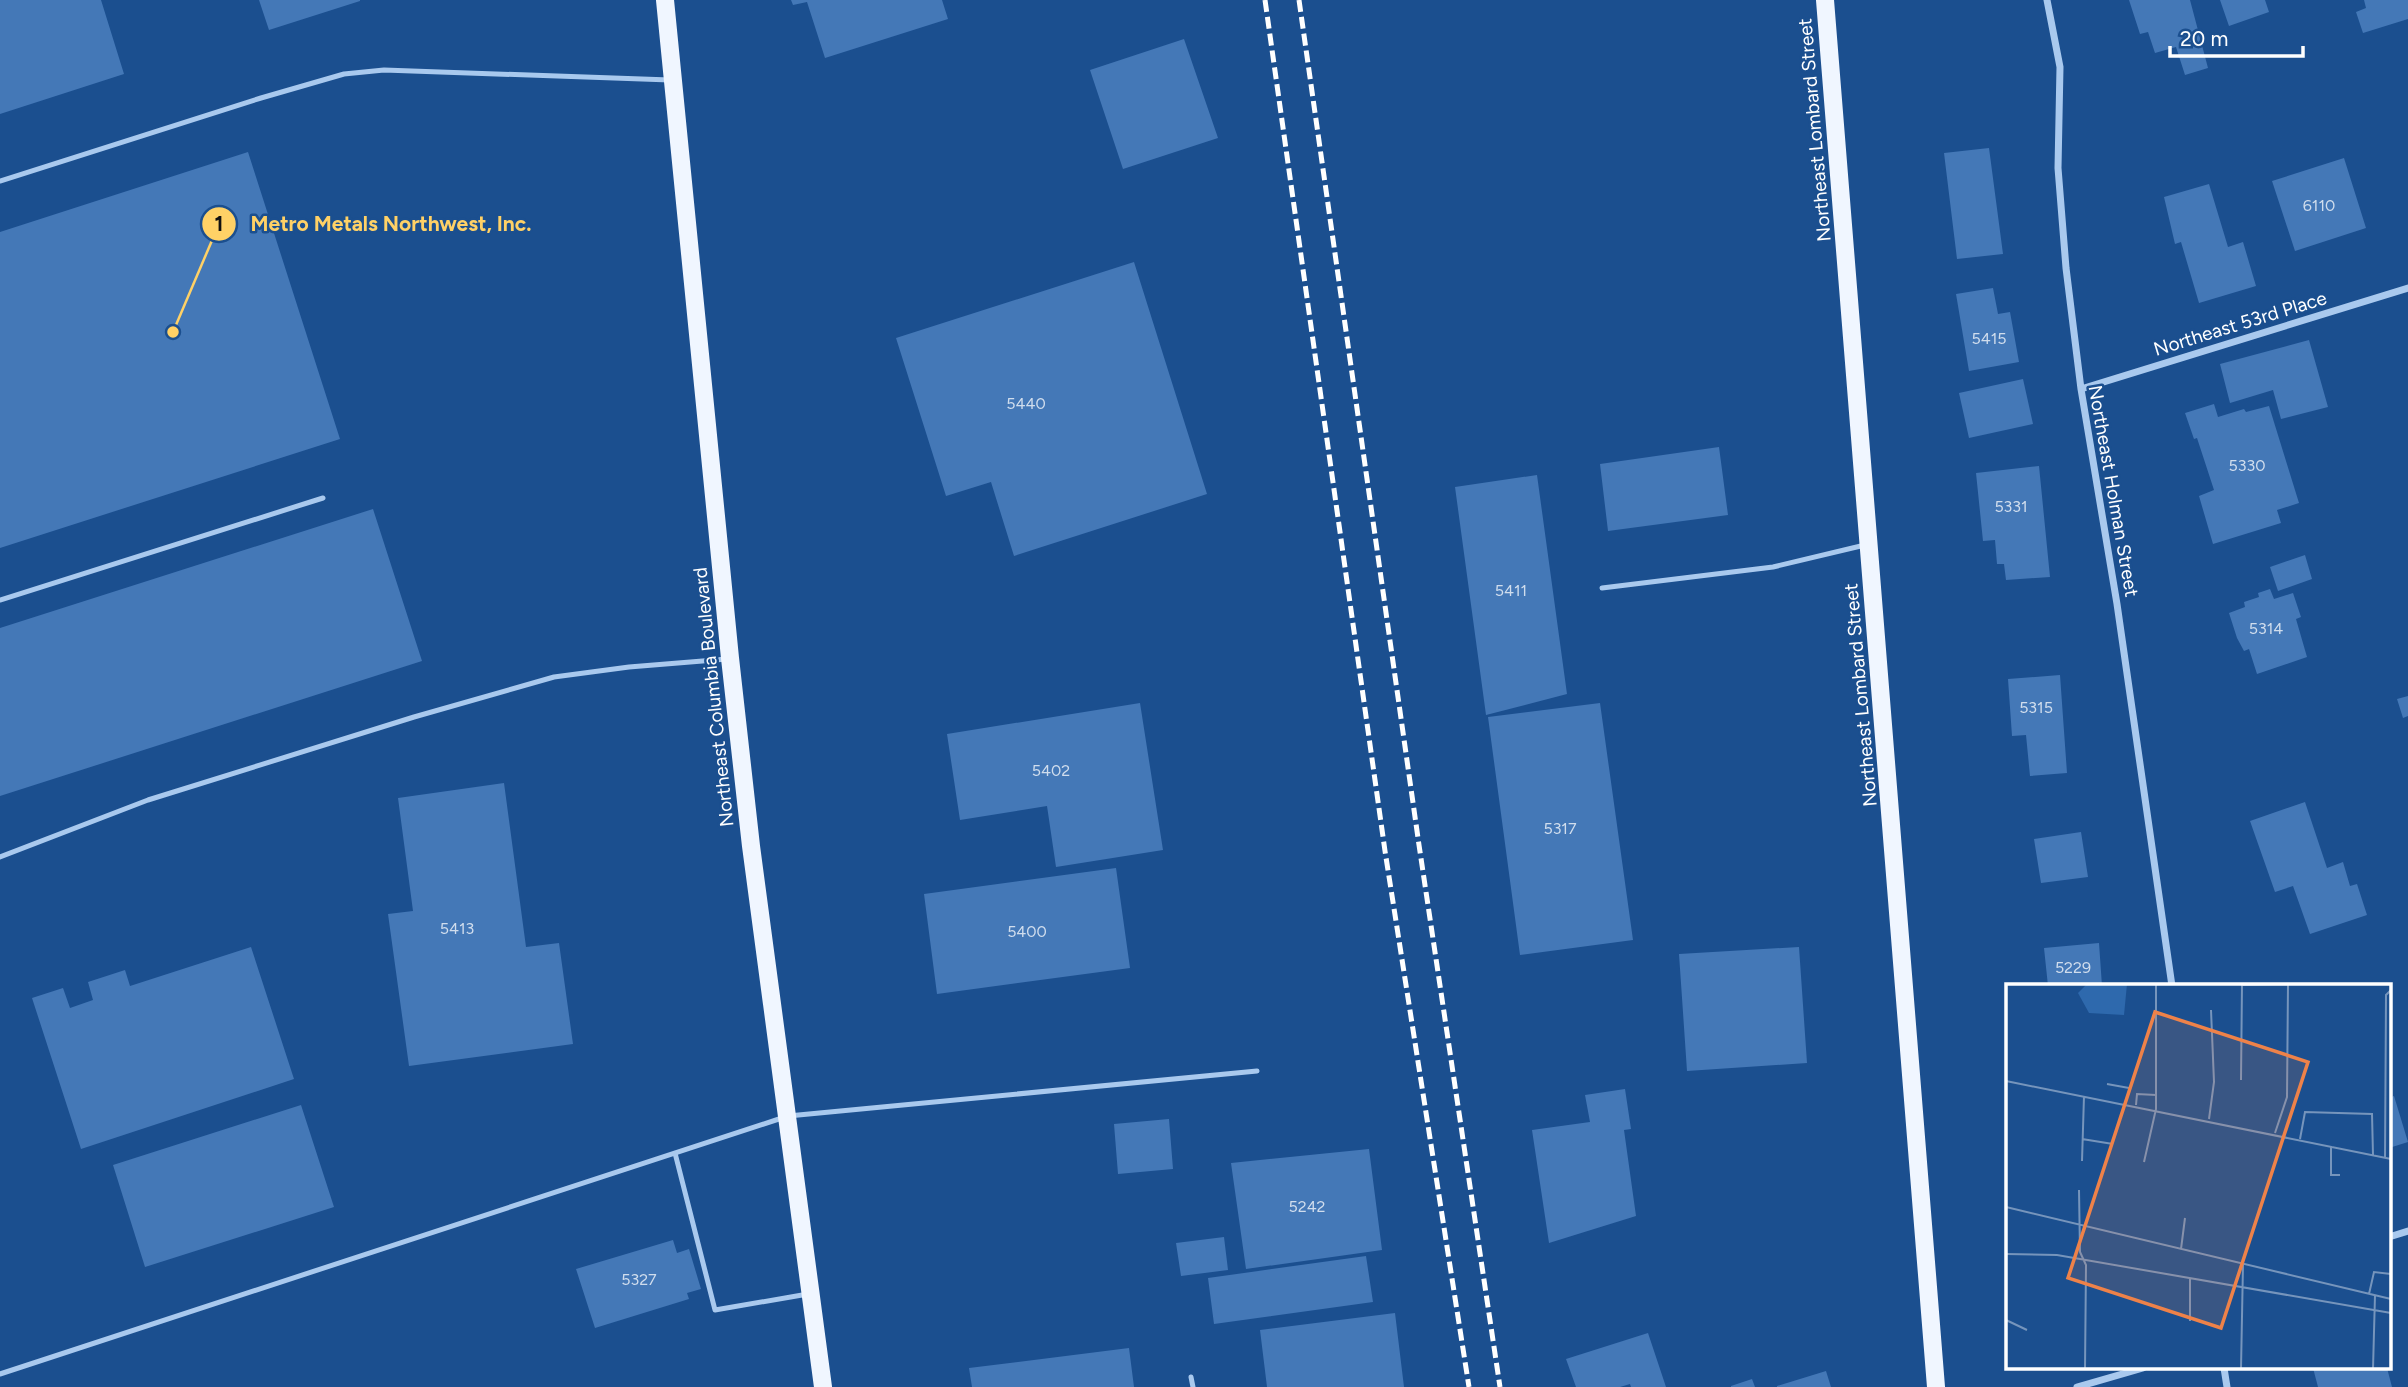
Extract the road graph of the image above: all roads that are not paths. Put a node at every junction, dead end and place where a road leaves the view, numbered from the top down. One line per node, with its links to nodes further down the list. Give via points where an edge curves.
1 (665, 0): 4 (main road, Northeast Columbia Boulevard)
2 (1825, 0): 9 (main road, Northeast Lombard Street)
3 (2047, 0): 7 (street, Northeast Holman Street, via 2060,67 2059,168)
4 (673, 80): 5 (lane, via 384,70 344,74); 12 (main road, Northeast Columbia Boulevard)
5 (0, 181)
6 (2408, 288): 7 (street, Northeast 53rd Place)
7 (2081, 389): 14 (street, Northeast Holman Street)
8 (323, 498): 11 (lane)
9 (1868, 545): 10 (lane, via 1773,567); 26 (main road, Northeast Lombard Street)
10 (1602, 588)
11 (0, 600)
12 (730, 658): 13 (lane, via 554,677 148,800); 16 (main road, Northeast Columbia Boulevard)
13 (0, 857)
14 (2172, 984)
15 (1257, 1071): 16 (lane)
16 (788, 1116): 17 (lane); 20 (main road, Northeast Columbia Boulevard)
17 (675, 1153): 20 (lane, via 715,1310); 22 (lane)
18 (2408, 1231): 19 (street)
19 (2390, 1237)
20 (811, 1294): 24 (main road, Northeast Columbia Boulevard)
21 (2136, 1370): 27 (street)
22 (0, 1374)
23 (1191, 1377): 25 (lane)
24 (823, 1387)
25 (1193, 1387)
26 (1936, 1387)
27 (2077, 1387)

